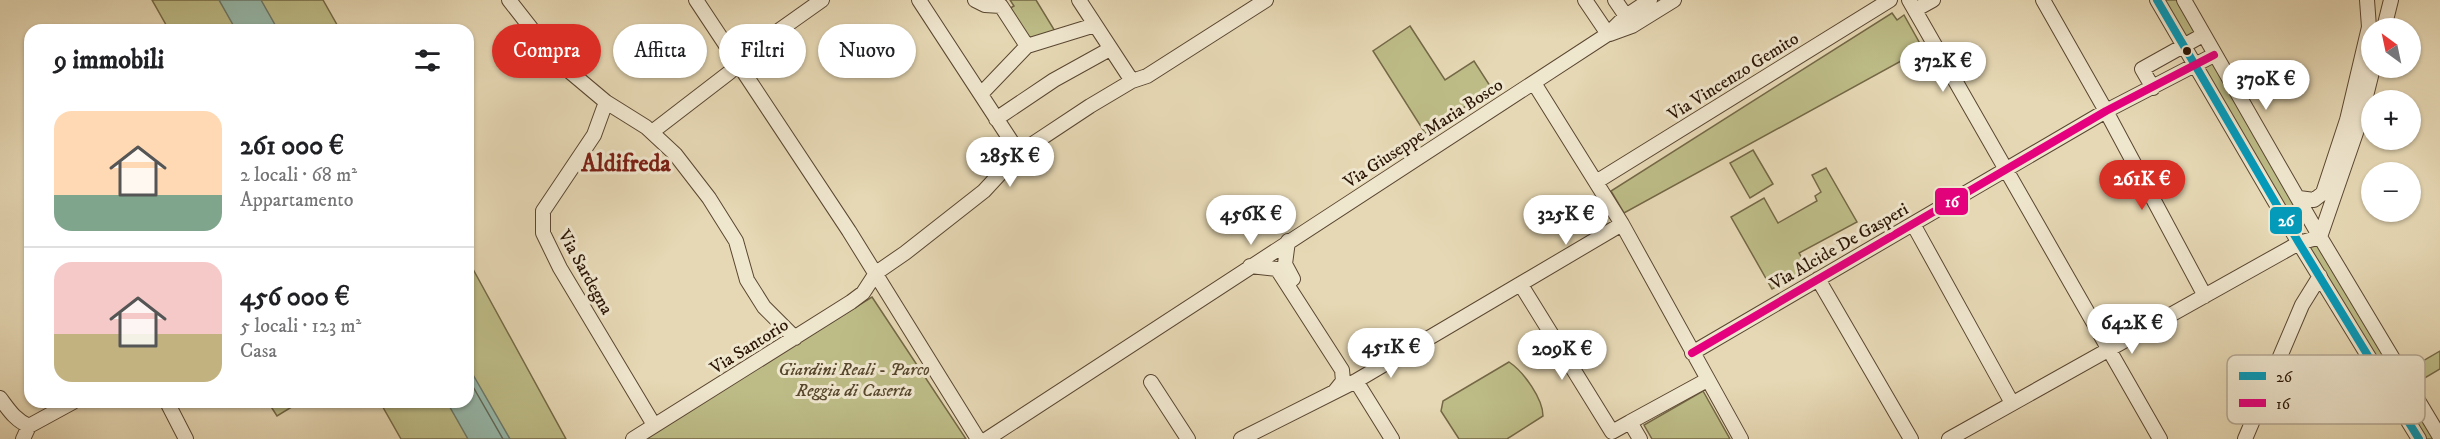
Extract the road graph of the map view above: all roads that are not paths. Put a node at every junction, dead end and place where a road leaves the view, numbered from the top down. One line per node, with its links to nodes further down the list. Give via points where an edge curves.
1 (509, 0): 40 (street, via 556,60)
2 (696, 0): 26 (street)
3 (822, 0): 23 (street)
4 (919, 0): 39 (street)
5 (975, 0): 28 (street, via 1001,6)
6 (1078, 0): 24 (street)
7 (1266, 0): 36 (street, Via Santorio, via 1147,76)
8 (1585, 0): 25 (street)
9 (1614, 0): 22 (street)
10 (1650, 0): 22 (street, Via Giuseppe Maria Bosco)
11 (1674, 0): 22 (street, Via Giuseppe Maria Bosco)
12 (1890, 0): 46 (street, Via Vincenzo Gemito)
13 (1934, 0): 20 (street)
14 (2043, 0): 41 (street)
15 (2157, 0): 29 (street)
16 (2184, 0): 27 (street)
17 (2368, 0): 18 (street); 47 (street, via 2369,27 2347,120 2324,193 2314,200)
18 (2386, 0)
19 (2391, 0): 21 (street)
20 (1912, 5): 45 (street)
21 (2386, 18)
22 (1629, 21): 25 (street, Via Giuseppe Maria Bosco)
23 (788, 24)
24 (1095, 25): 28 (street); 30 (street)
25 (1608, 34): 37 (street, Via Giuseppe Maria Bosco)
26 (719, 35)
27 (2203, 35): 29 (street); 31 (street)
28 (1027, 46): 39 (street)
29 (2183, 47): 32 (street); 38 (street, via 2142,69)
30 (1110, 49): 36 (street); 42 (street)
31 (2214, 55): 32 (street, Via Alcide De Gasperi); 47 (street)
32 (2194, 66): 38 (street, Via Alcide De Gasperi); 52 (street)
33 (721, 78): 43 (street)
34 (747, 78): 54 (street)
35 (2370, 78): 50 (street)
36 (1131, 81): 44 (street, Via Santorio)
37 (1534, 83): 46 (street); 51 (street, Via Giuseppe Maria Bosco)
38 (2153, 88): 41 (street, Via Alcide De Gasperi)
39 (981, 94): 42 (street)
40 (606, 102): 43 (street); 77 (street, Via Sardegna, via 594,135 543,211 543,233)
41 (2106, 111): 45 (street, Via Alcide De Gasperi); 58 (street)
42 (996, 119): 44 (street)
43 (652, 132): 59 (street, via 675,154 709,198 736,241 747,280 764,307)
44 (1019, 153): 54 (street, Via Santorio, via 984,191)
45 (2005, 171): 48 (street, Via Alcide De Gasperi); 60 (street)
46 (1596, 182): 49 (street)
47 (2299, 198): 50 (street)
48 (1913, 224): 56 (street, Via Alcide De Gasperi); 70 (street)
49 (1623, 226): 57 (street); 61 (street)
50 (2320, 237): 52 (street); 64 (street)
51 (1288, 242): 53 (street, Via Giuseppe Maria Bosco); 65 (street, via 1285,264 1289,273)
52 (2299, 243): 55 (street); 58 (street)
53 (1250, 266): 68 (street, via 1277,269 1342,370 1342,381); 85 (street, Via Giuseppe Maria Bosco)
54 (876, 273): 59 (street, Via Santorio, via 862,293); 84 (street)
55 (2320, 276): 62 (street, via 2302,305); 63 (street)
56 (1818, 279): 61 (street, Via Alcide De Gasperi); 91 (street)
57 (1523, 287): 65 (street); 79 (street)
58 (2205, 296): 60 (street)
59 (795, 338): 77 (street, Via Santorio)
60 (2108, 350): 70 (street); 93 (street)
61 (1692, 352): 66 (street)
62 (2281, 355)
63 (2368, 355)
64 (2391, 355)
65 (1360, 379): 68 (street); 88 (street)
66 (1707, 380): 74 (street); 90 (street)
67 (1151, 382): 86 (street)
68 (1333, 393): 87 (street)
69 (0, 398): 78 (street, via 21,423)
70 (2012, 403): 92 (street)
71 (62, 408): 78 (street)
72 (170, 408): 82 (street)
73 (2425, 412): 80 (street)
74 (1630, 422): 79 (street); 89 (street)
75 (2251, 424): 94 (street)
76 (2410, 424): 95 (street)
77 (654, 425): 83 (street, Via Santorio)
78 (29, 426): 81 (street)
79 (1606, 436)
80 (2440, 437)
81 (23, 439)
82 (186, 439)
83 (633, 439)
84 (978, 439)
85 (987, 439)
86 (1188, 439)
87 (1242, 439)
88 (1392, 439)
89 (1640, 439)
90 (1741, 439)
91 (1911, 439)
92 (1949, 439)
93 (2160, 439)
94 (2245, 439)
95 (2419, 439)

